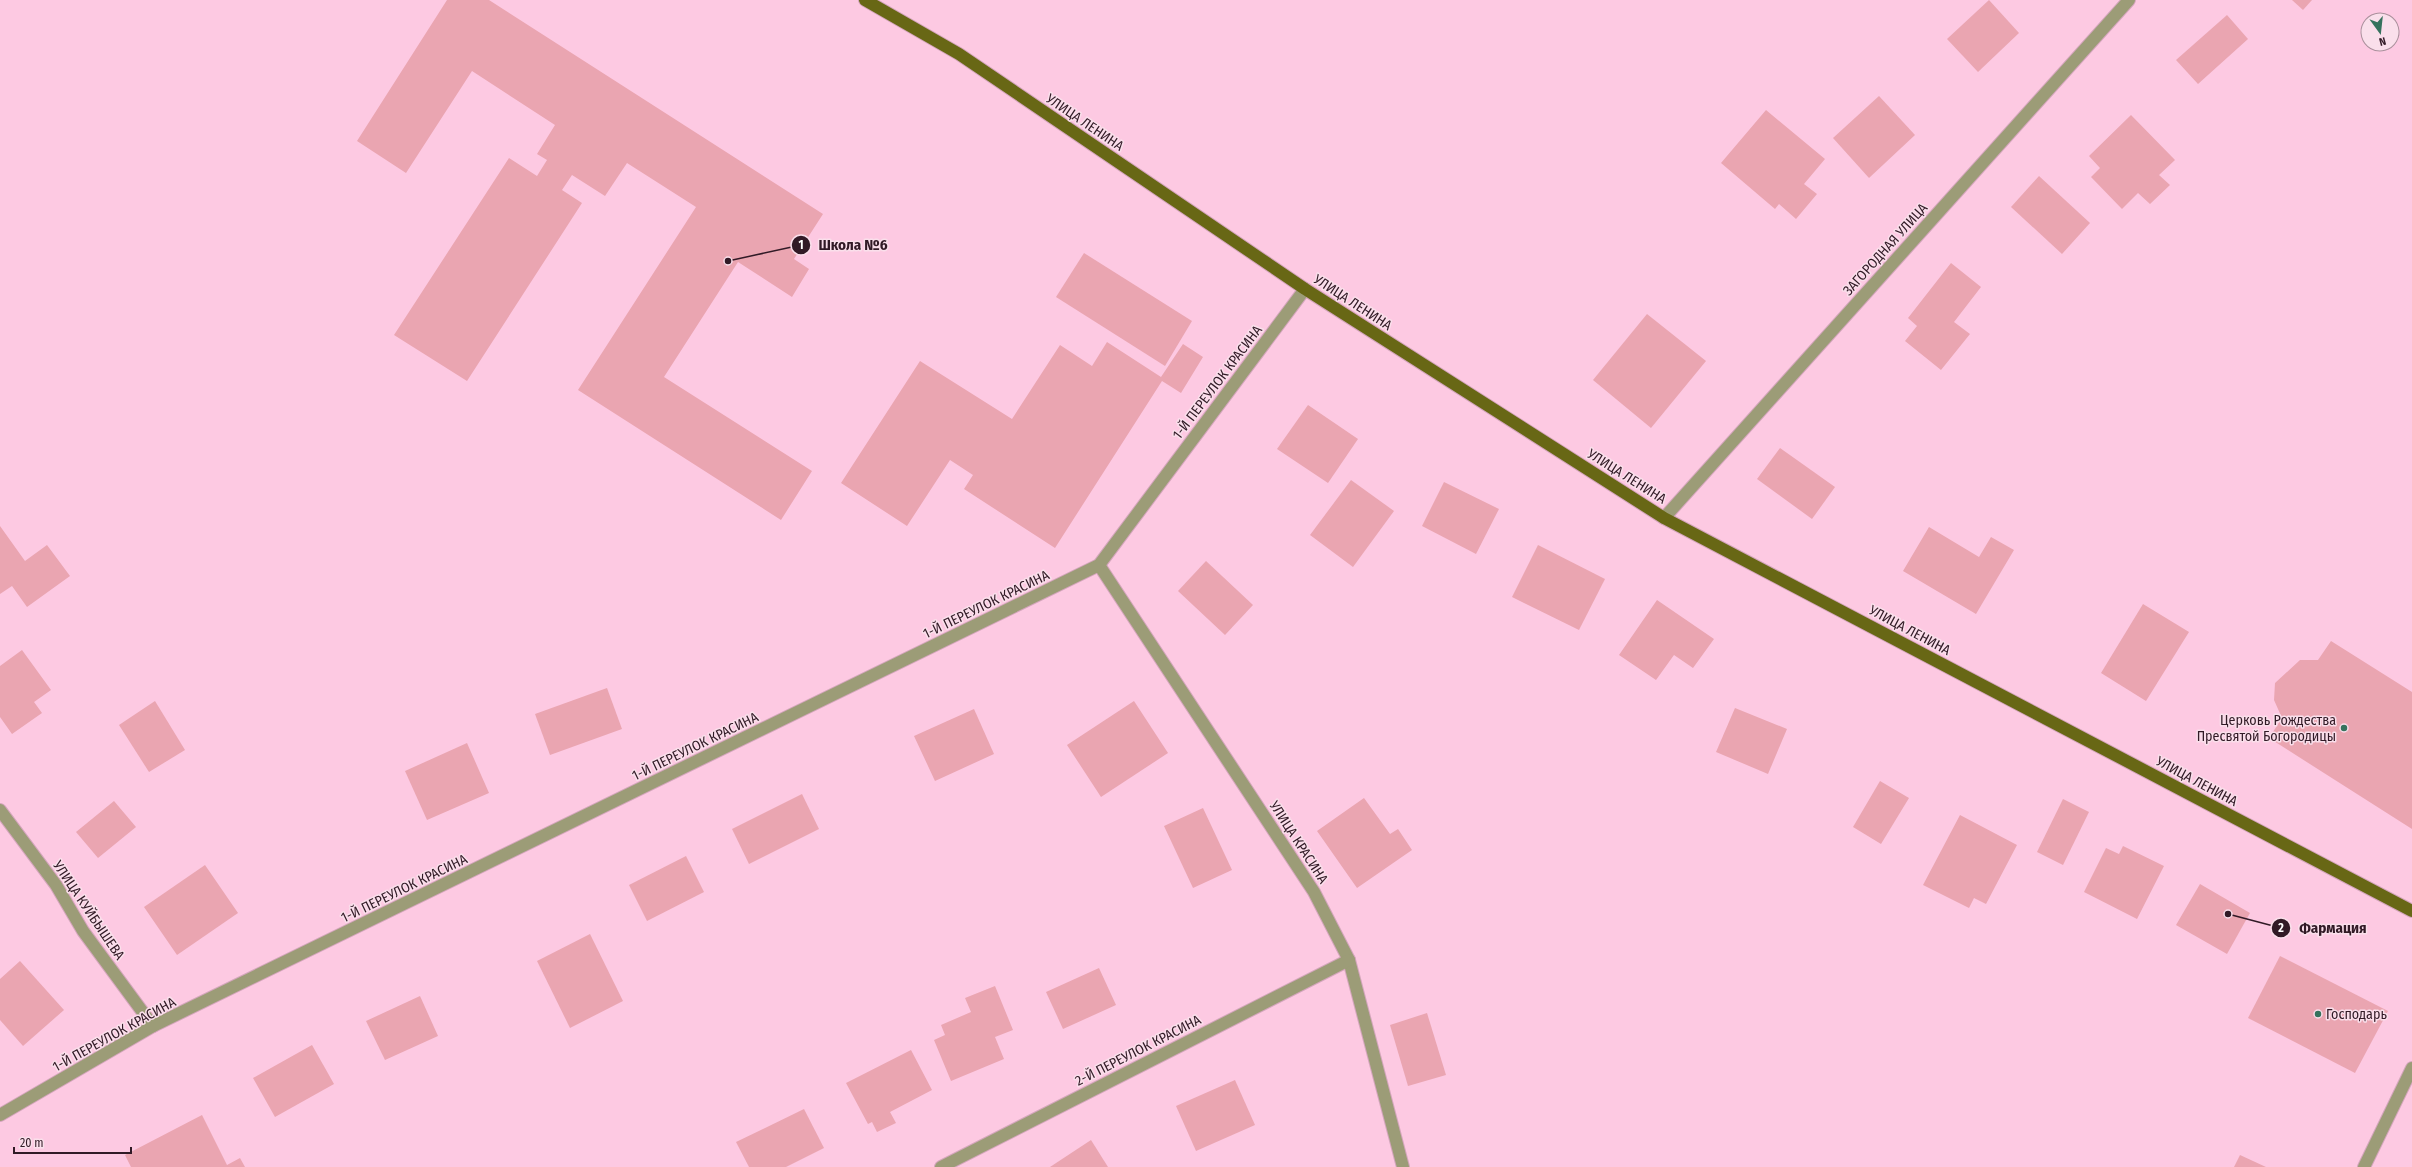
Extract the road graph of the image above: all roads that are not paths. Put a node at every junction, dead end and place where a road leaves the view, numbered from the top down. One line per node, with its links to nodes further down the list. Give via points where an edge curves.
1 (865, 0): 3 (main road, УЛИЦА ЛЕНИНА, via 959,54)
2 (2129, 0): 4 (street, ЗАГОРОДНАЯ УЛИЦА)
3 (1305, 289): 4 (main road, УЛИЦА ЛЕНИНА); 5 (street, 1-Й ПЕРЕУЛОК КРАСИНА)
4 (1664, 518): 7 (main road, УЛИЦА ЛЕНИНА)
5 (1099, 566): 8 (street, УЛИЦА КРАСИНА, via 1314,892); 9 (street, 1-Й ПЕРЕУЛОК КРАСИНА)
6 (0, 810): 9 (street, УЛИЦА КУЙБЫШЕВА, via 56,885 83,931)
7 (2412, 911)
8 (1349, 960): 12 (street, 2-Й ПЕРЕУЛОК КРАСИНА); 13 (street, УЛИЦА КРАСИНА)
9 (153, 1026): 11 (street, 1-Й ПЕРЕУЛОК КРАСИНА)
10 (2412, 1068): 14 (street)
11 (0, 1115)
12 (942, 1167)
13 (1403, 1167)
14 (2364, 1167)

